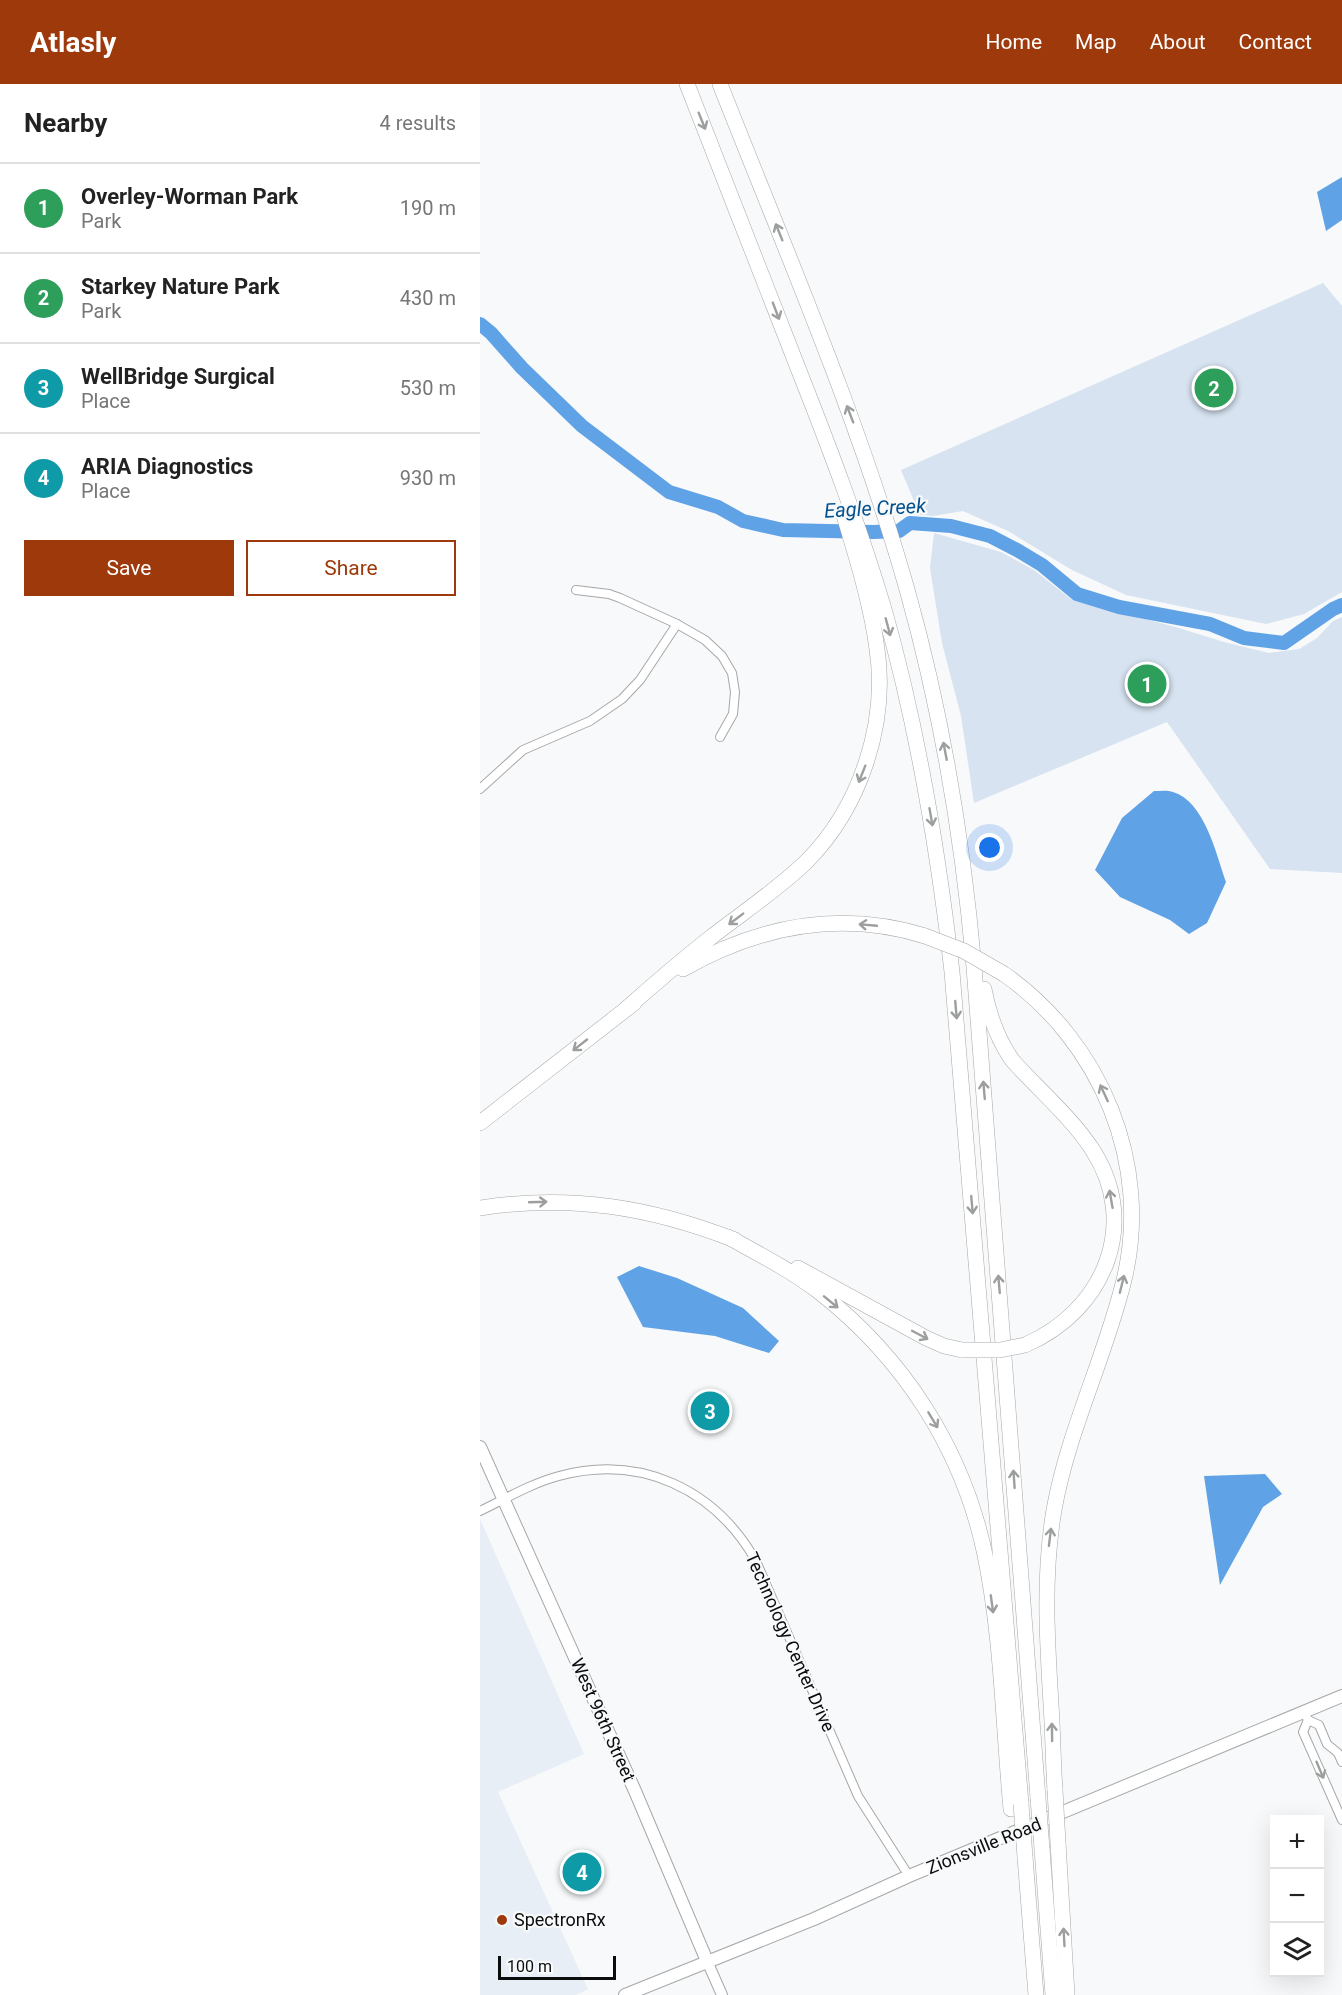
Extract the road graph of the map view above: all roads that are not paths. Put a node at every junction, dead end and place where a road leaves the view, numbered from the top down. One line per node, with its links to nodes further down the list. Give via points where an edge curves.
1 (687, 84): 3 (highway, one-way to 3, via 815,411)
2 (720, 84): 8 (highway, one-way to 2, via 940,726 902,571 836,379)
3 (866, 570): 9 (highway, one-way to 9, via 879,694 867,759 848,804 823,842 797,869); 19 (highway, one-way to 19, via 893,643 916,741 946,920 960,1056)
4 (576, 590): 5 (street, via 609,594)
5 (677, 624): 6 (street, via 705,640 722,656 732,673 733,714); 7 (street, via 640,680 622,699 590,721 523,750)
6 (720, 737)
7 (480, 789)
8 (969, 912): 12 (highway, one-way to 8, bridge, via 778,1257 926,1338 962,1350 1000,1350 1025,1345 1049,1334 1084,1303 1098,1284 1112,1244 1112,1204 1107,1180 1091,1148 1012,1060 996,1033 987,1007); 28 (highway, one-way to 8, bridge)
9 (626, 1009): 10 (highway, one-way to 10); 29 (highway, one-way to 9, bridge, via 1047,1574 1064,1467 1123,1281 1130,1242 1127,1168 1106,1097 1090,1065 1051,1013 1004,974 964,951 883,926 804,926 766,933 696,962)
10 (480, 1123)
11 (480, 1208): 12 (highway, one-way to 12, via 542,1202 608,1205 671,1217)
12 (728, 1237): 19 (highway, one-way to 19, via 817,1291 861,1328 917,1395 947,1446 968,1495 985,1556)
13 (480, 1447): 14 (main road, West 96th Street)
14 (504, 1499): 15 (street, Technology Center Drive); 22 (street, Technology Center Drive, via 557,1476 588,1470 625,1470 677,1484 723,1517 740,1534 756,1561 858,1796); 23 (main road, West 96th Street, via 635,1791)
15 (480, 1511)
16 (1342, 1696): 17 (main road, Zionsville Road)
17 (1306, 1716): 18 (street, via 1319,1725 1327,1744); 20 (street, one-way to 20, via 1304,1732); 22 (main road, Zionsville Road)
18 (1342, 1762)
19 (1016, 1807): 21 (highway)
20 (1342, 1820)
21 (1020, 1859): 26 (highway); 27 (highway)
22 (909, 1876): 23 (main road, Zionsville Road)
23 (706, 1962): 24 (main road, Zionsville Road); 25 (street, West 96th Street)
24 (625, 1995)
25 (722, 1995)
26 (1030, 1995)
27 (1036, 1995)
28 (1053, 1995)
29 (1067, 1995)

